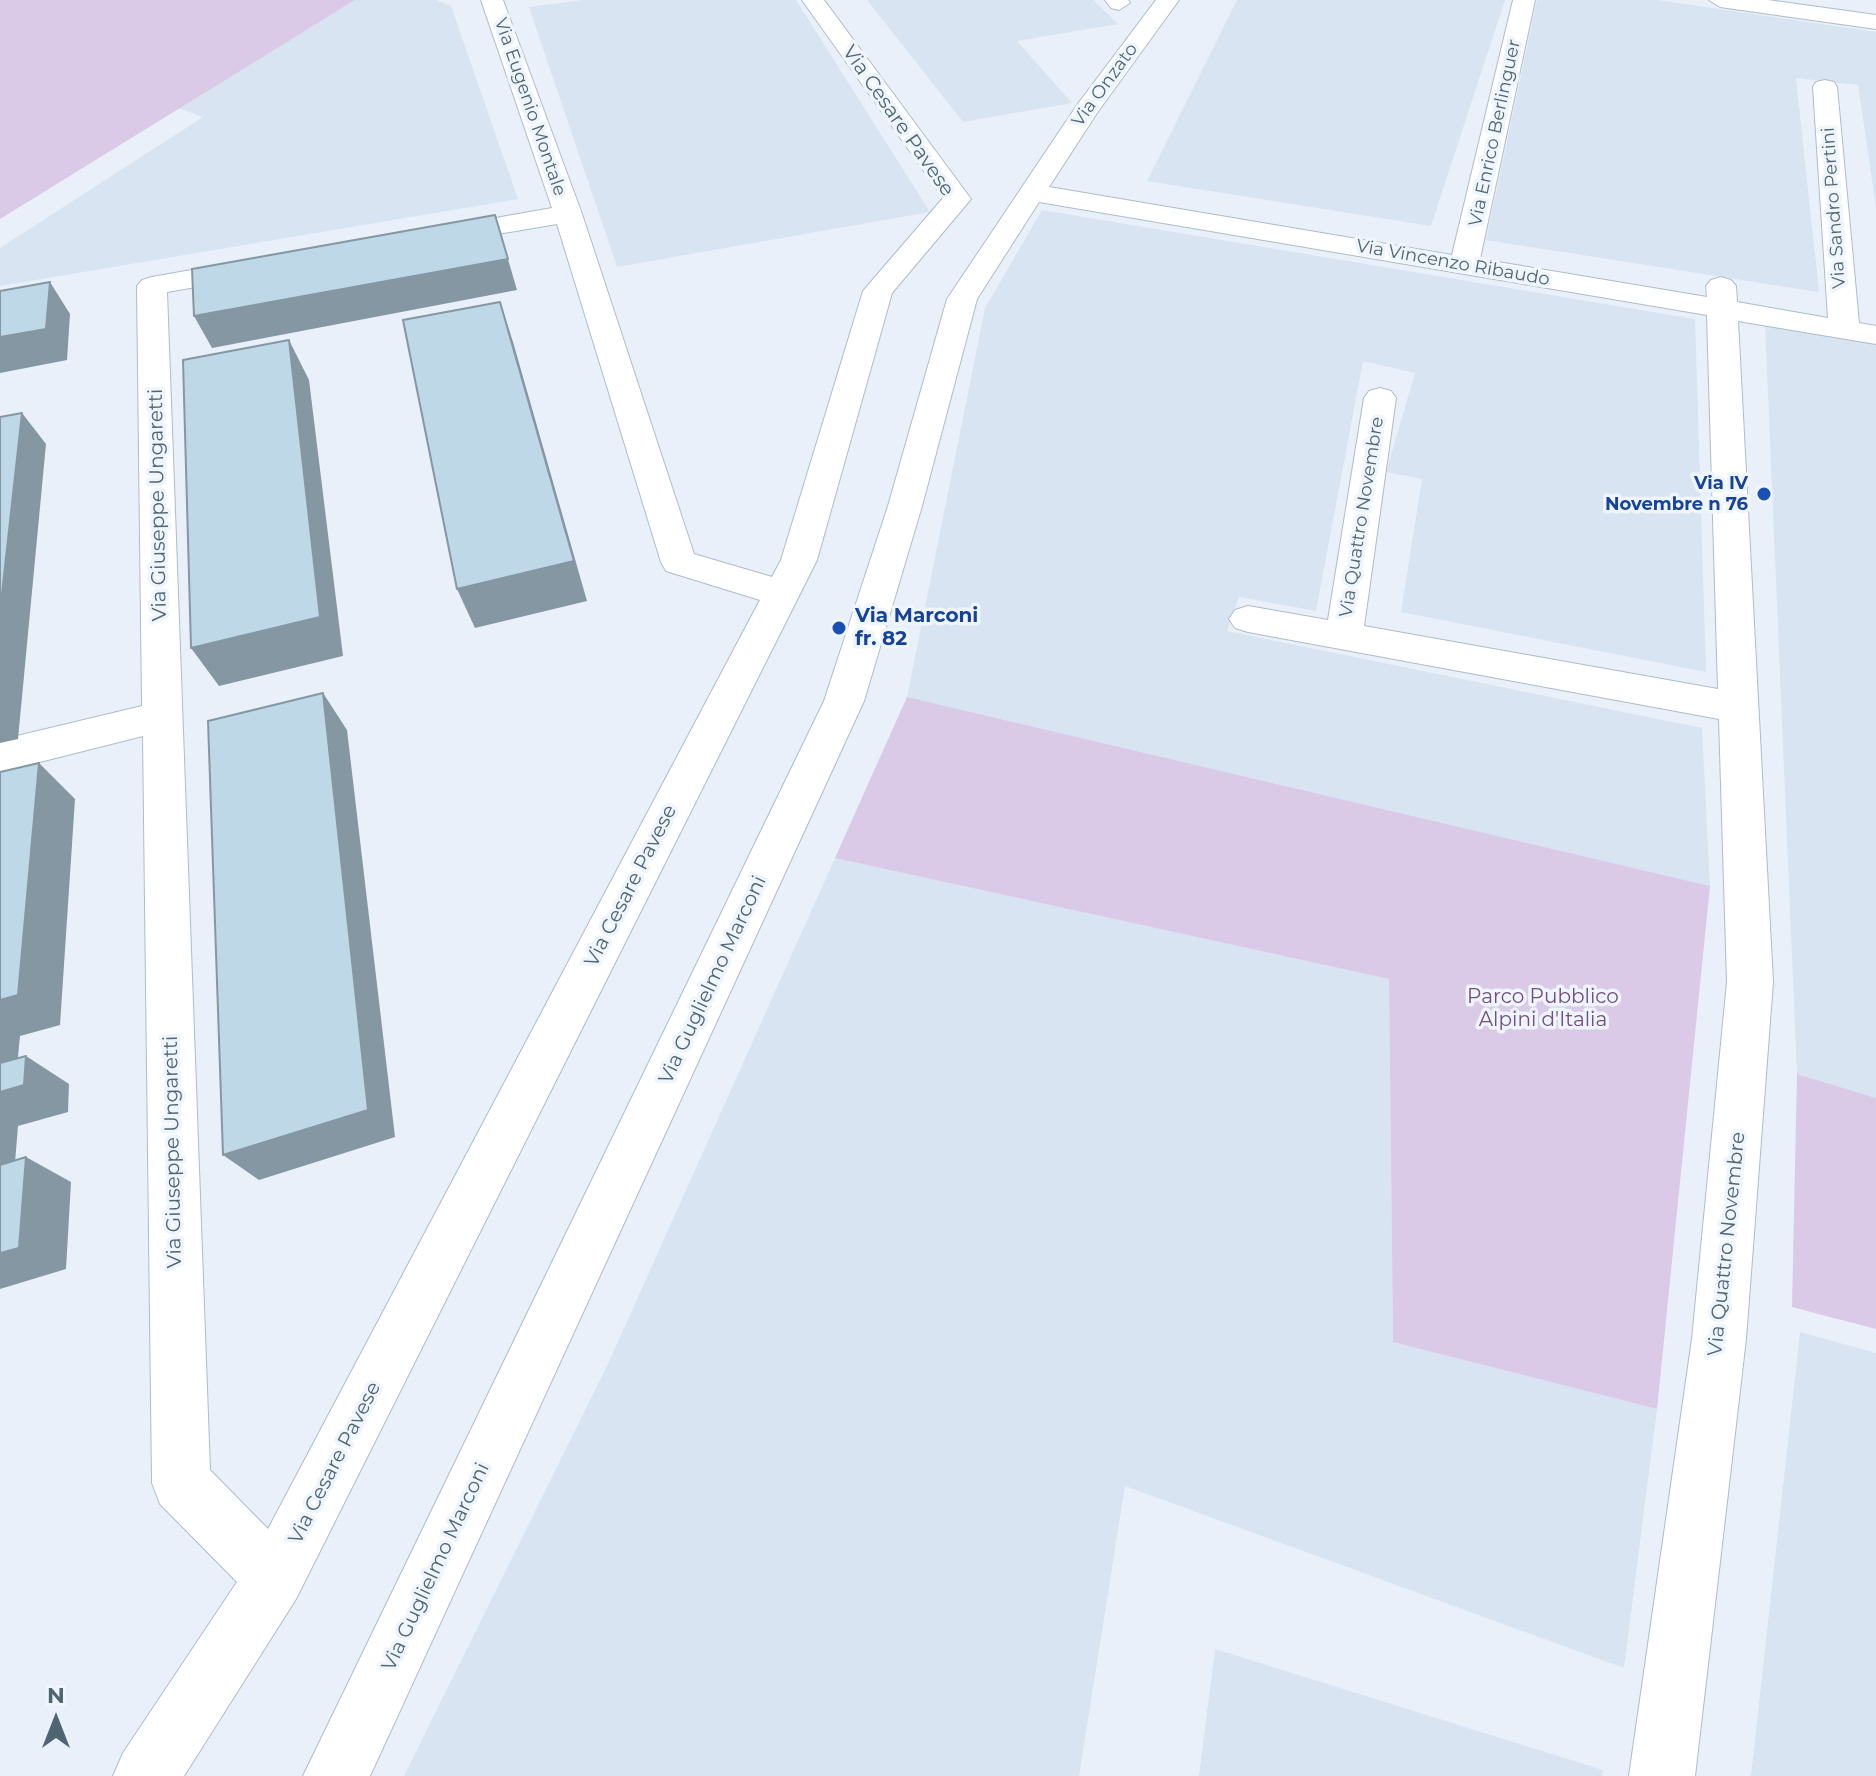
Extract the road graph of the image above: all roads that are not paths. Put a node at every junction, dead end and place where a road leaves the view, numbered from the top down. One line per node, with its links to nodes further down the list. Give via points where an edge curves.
1 (492, 0): 10 (street, Via Eugenio Montale)
2 (813, 0): 14 (street, Via Cesare Pavese, via 957,199)
3 (1168, 0): 9 (street, Via Onzato)
4 (1524, 0): 12 (street, Via Enrico Berlinguer)
5 (1720, 0): 6 (street)
6 (1838, 8): 7 (street)
7 (1876, 22)
8 (1825, 87): 17 (street, Via Sandro Pertini)
9 (1037, 181): 12 (street, Via Vincenzo Ribaudo); 14 (street, Via Guglielmo Marconi)
10 (568, 214): 11 (street); 20 (street, via 679,562)
11 (403, 242)
12 (1468, 254): 15 (street, Via Vincenzo Ribaudo)
13 (285, 263): 24 (street, Via Giuseppe Ungaretti, via 152,286)
14 (938, 270): 20 (street, Via Cesare Pavese, via 878,291 799,560); 28 (street, Via Guglielmo Marconi, via 962,299 844,701)
15 (1721, 298): 17 (street, Via Vincenzo Ribaudo); 23 (street, Via Quattro Novembre)
16 (1876, 313): 17 (street, Via Vincenzo Ribaudo)
17 (1843, 318): 18 (street, Via Vincenzo Ribaudo)
18 (1876, 335)
19 (1380, 398): 22 (street, Via Quattro Novembre)
20 (781, 593): 26 (street, Via Cesare Pavese)
21 (1248, 619): 22 (street, Via Quattro Novembre)
22 (1344, 636): 23 (street, Via Quattro Novembre)
23 (1740, 708): 29 (street, Via Quattro Novembre, via 1750,982 1719,1339)
24 (163, 716): 25 (street); 26 (street, Via Giuseppe Ungaretti, via 181,1483)
25 (0, 756)
26 (275, 1578): 27 (street, Via Cesare Pavese)
27 (146, 1776)
28 (336, 1776)
29 (1662, 1776)

